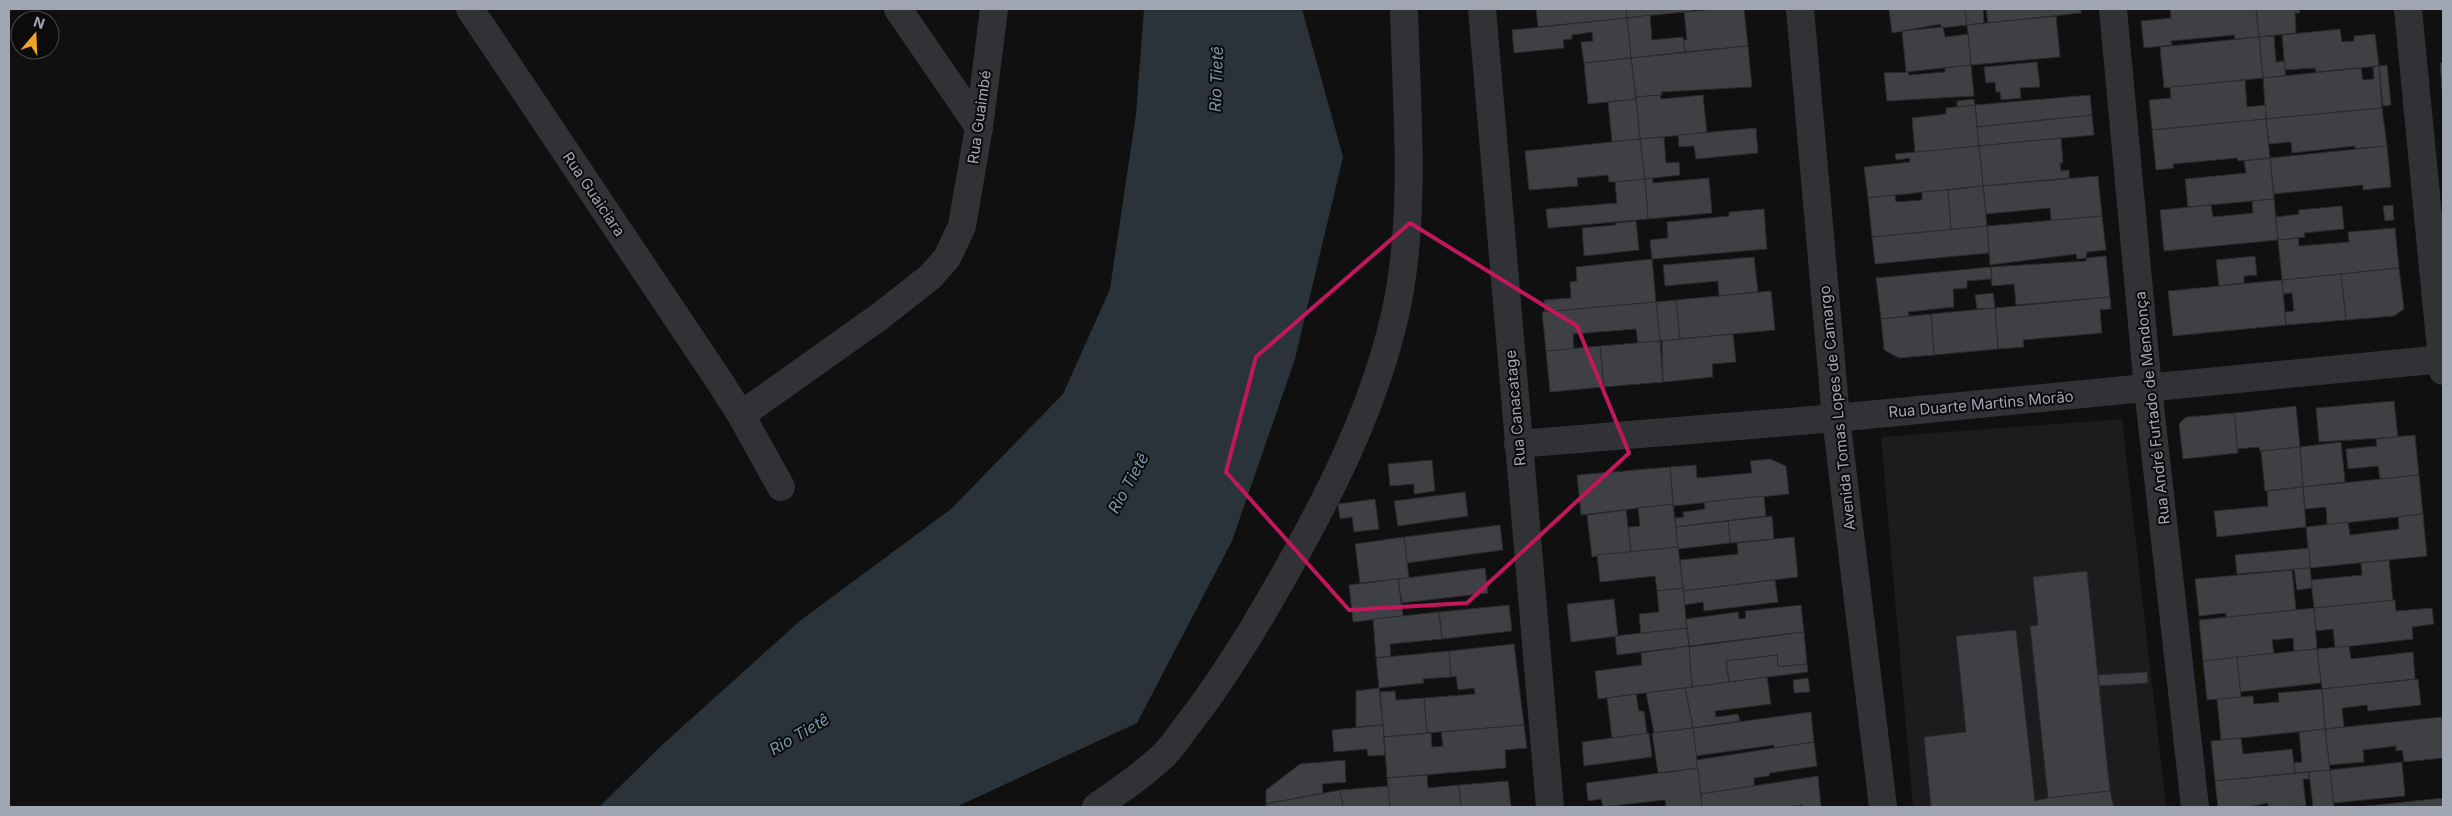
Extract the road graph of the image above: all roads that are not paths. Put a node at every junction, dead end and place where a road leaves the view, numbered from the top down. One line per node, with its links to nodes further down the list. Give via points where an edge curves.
1 (470, 9): 12 (street, Rua Guaiciara)
2 (898, 9): 9 (street)
3 (994, 9): 9 (street, Rua Guaimbé)
4 (1404, 9): 16 (street, via 1407,225 1403,270 1390,335 1371,394 1319,514 1219,686 1164,755)
5 (1482, 9): 14 (street, Rua Canacatage)
6 (1800, 9): 13 (street, Avenida Tomas Lopes de Camargo)
7 (2113, 9): 11 (street, Rua André Furtado de Mendonça)
8 (2408, 9): 10 (street)
9 (979, 127): 12 (street, Rua Guaimbé, via 962,226 947,258 930,277 879,317)
10 (2443, 363): 11 (street, Rua Duarte Martins Morão)
11 (2148, 388): 13 (street, Rua Duarte Martins Morão); 19 (street, Rua André Furtado de Mendonça)
12 (741, 415): 15 (street, Rua Guaiciara)
13 (1836, 418): 14 (street, Rua Duarte Martins Morão); 18 (street, Avenida Tomas Lopes de Camargo)
14 (1518, 444): 17 (street, Rua Canacatage)
15 (781, 487)
16 (1096, 807)
17 (1550, 807)
18 (1882, 807)
19 (2196, 807)

